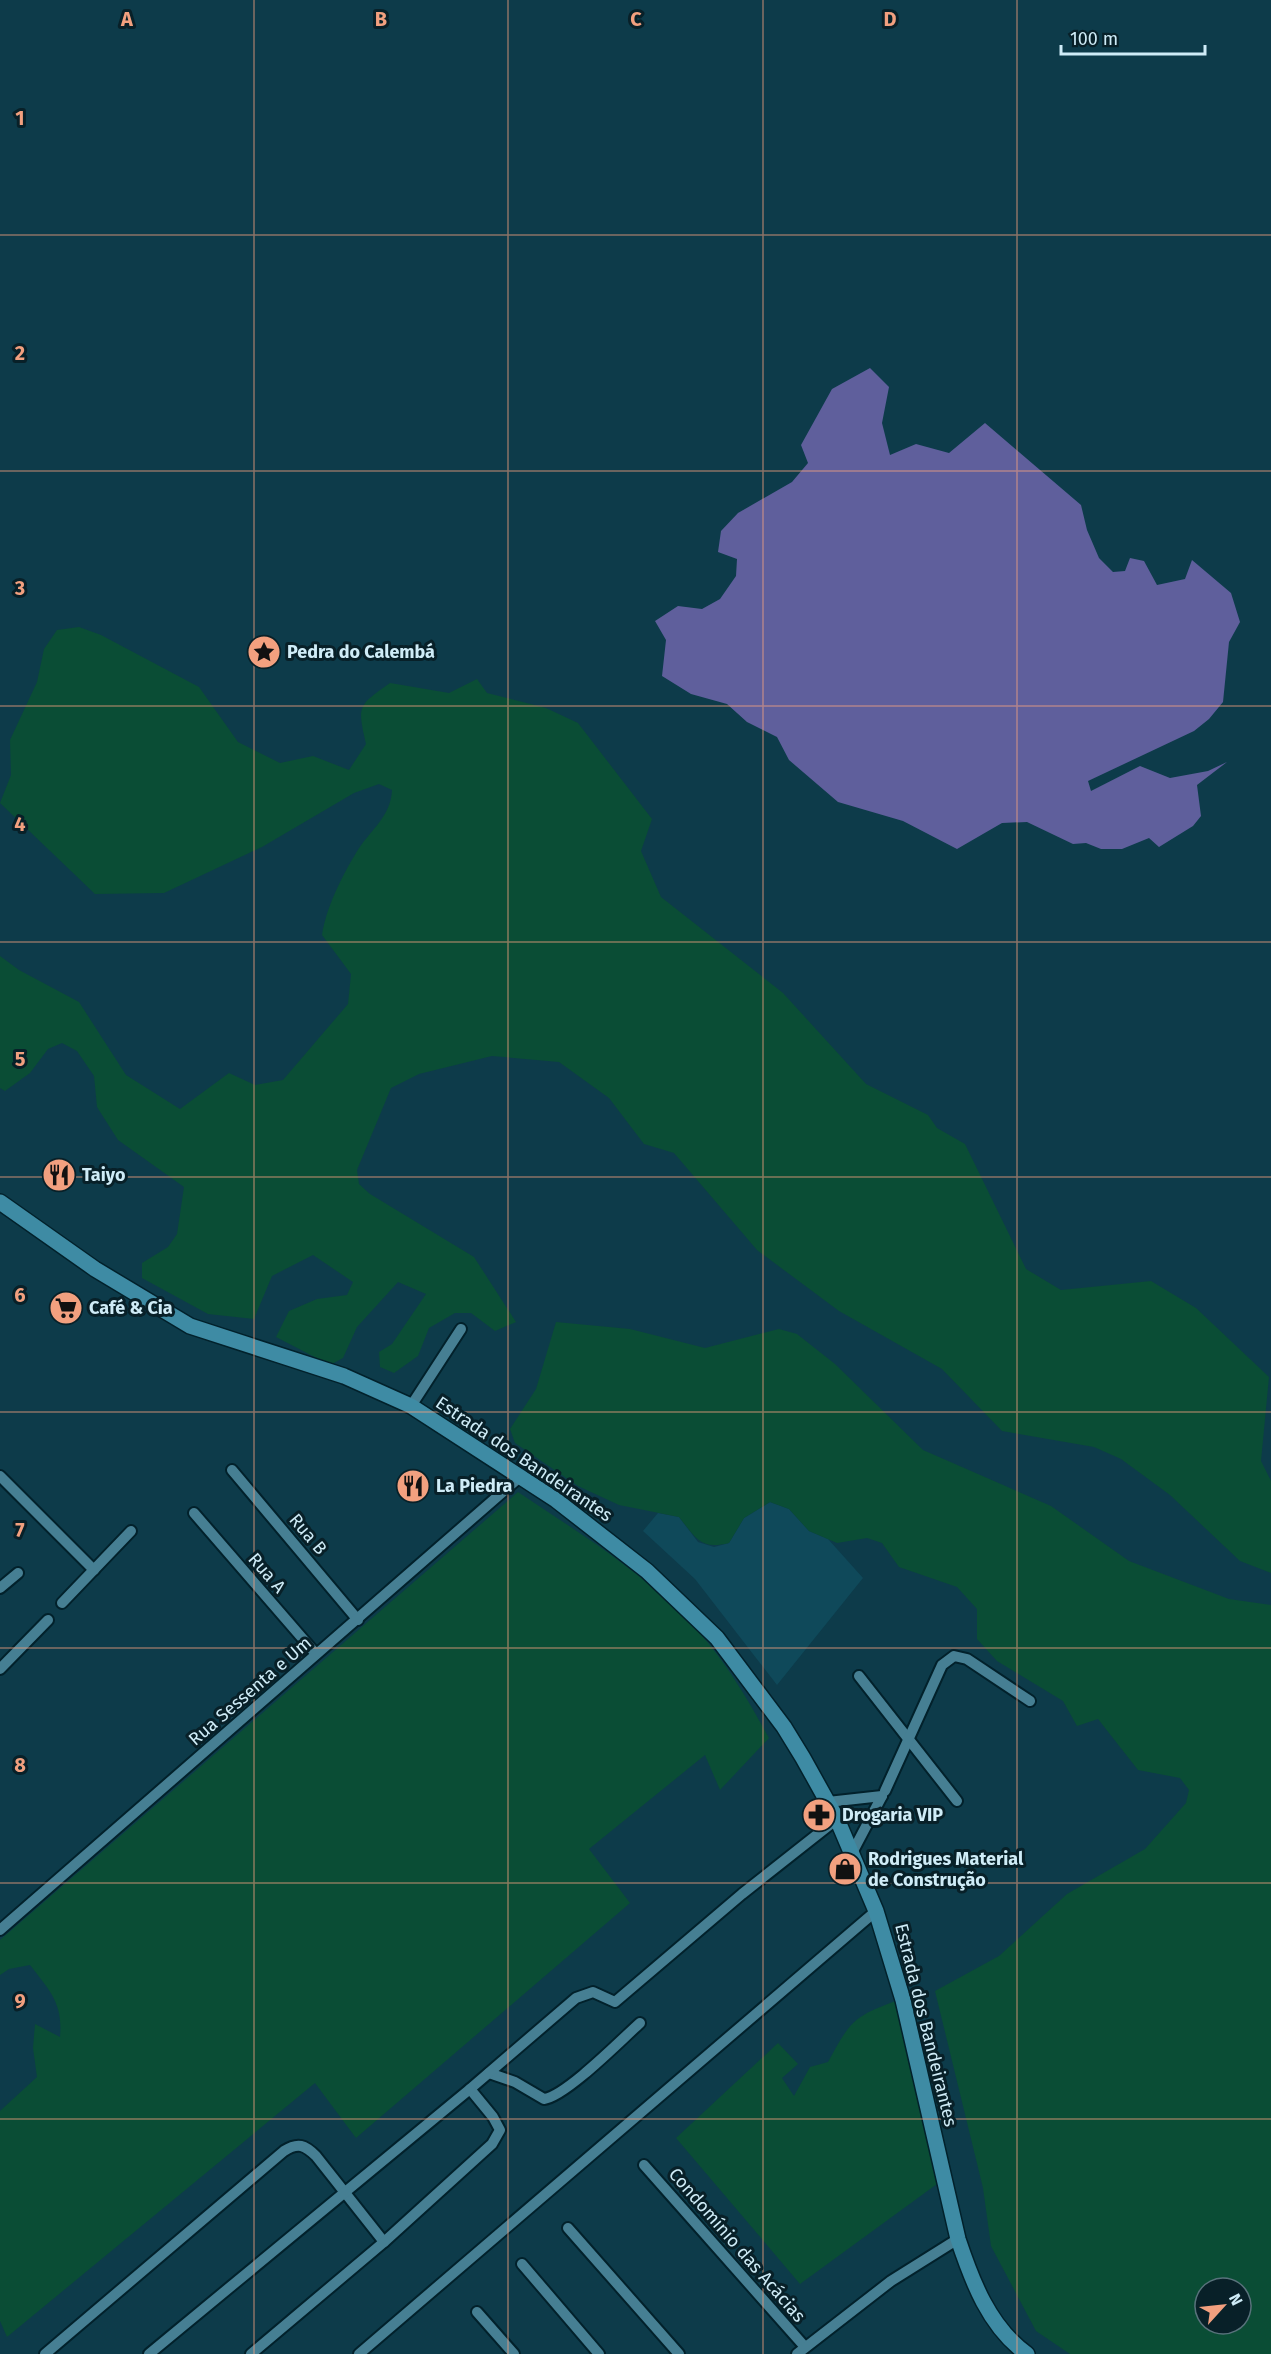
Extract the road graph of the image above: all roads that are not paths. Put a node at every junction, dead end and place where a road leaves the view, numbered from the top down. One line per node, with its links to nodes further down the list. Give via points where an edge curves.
1 (0, 1202): 3 (main road, Estrada dos Bandeirantes, via 95,1269 190,1326 344,1376)
2 (461, 1329): 3 (street)
3 (411, 1406): 6 (main road, Estrada dos Bandeirantes)
4 (232, 1470): 14 (street, Rua B)
5 (0, 1476): 9 (street)
6 (521, 1476): 14 (street, Rua Sessenta e Um); 22 (main road, Estrada dos Bandeirantes, via 639,1564 717,1638 784,1728)
7 (194, 1513): 15 (street, Rua A)
8 (131, 1531): 9 (street)
9 (94, 1570): 12 (street)
10 (18, 1573): 11 (street)
11 (0, 1588)
12 (62, 1603)
13 (48, 1620): 16 (street)
14 (358, 1620): 15 (street, Rua Sessenta e Um)
15 (316, 1654): 26 (street, Rua Sessenta e Um)
16 (0, 1670)
17 (859, 1676): 19 (street)
18 (1030, 1701): 19 (street, via 967,1659 954,1656 942,1665)
19 (908, 1739): 20 (street); 21 (street)
20 (885, 1791)
21 (957, 1801)
22 (828, 1802): 23 (main road, Estrada dos Bandeirantes); 24 (street, via 882,1796)
23 (837, 1819): 24 (main road, Estrada dos Bandeirantes); 28 (street, via 615,2002 593,1992 576,1998)
24 (852, 1853): 25 (main road, Estrada dos Bandeirantes)
25 (876, 1911): 33 (main road, Estrada dos Bandeirantes, via 903,2000); 41 (street)
26 (0, 1930)
27 (640, 2023): 28 (street, via 549,2098 543,2099 515,2082)
28 (489, 2073): 29 (street)
29 (470, 2090): 31 (street); 34 (street, via 494,2116 499,2135)
30 (644, 2165): 37 (street, Condomínio das Acácias)
31 (346, 2193): 34 (street); 38 (street, via 308,2148 291,2147); 39 (street)
32 (568, 2228): 44 (street)
33 (958, 2239): 37 (street, via 891,2281); 45 (main road, Estrada dos Bandeirantes, via 981,2300 998,2326)
34 (384, 2242): 40 (street)
35 (522, 2264): 43 (street)
36 (477, 2312): 42 (street)
37 (801, 2350)
38 (45, 2354)
39 (149, 2354)
40 (251, 2354)
41 (359, 2354)
42 (514, 2354)
43 (599, 2354)
44 (679, 2354)
45 (1027, 2354)

